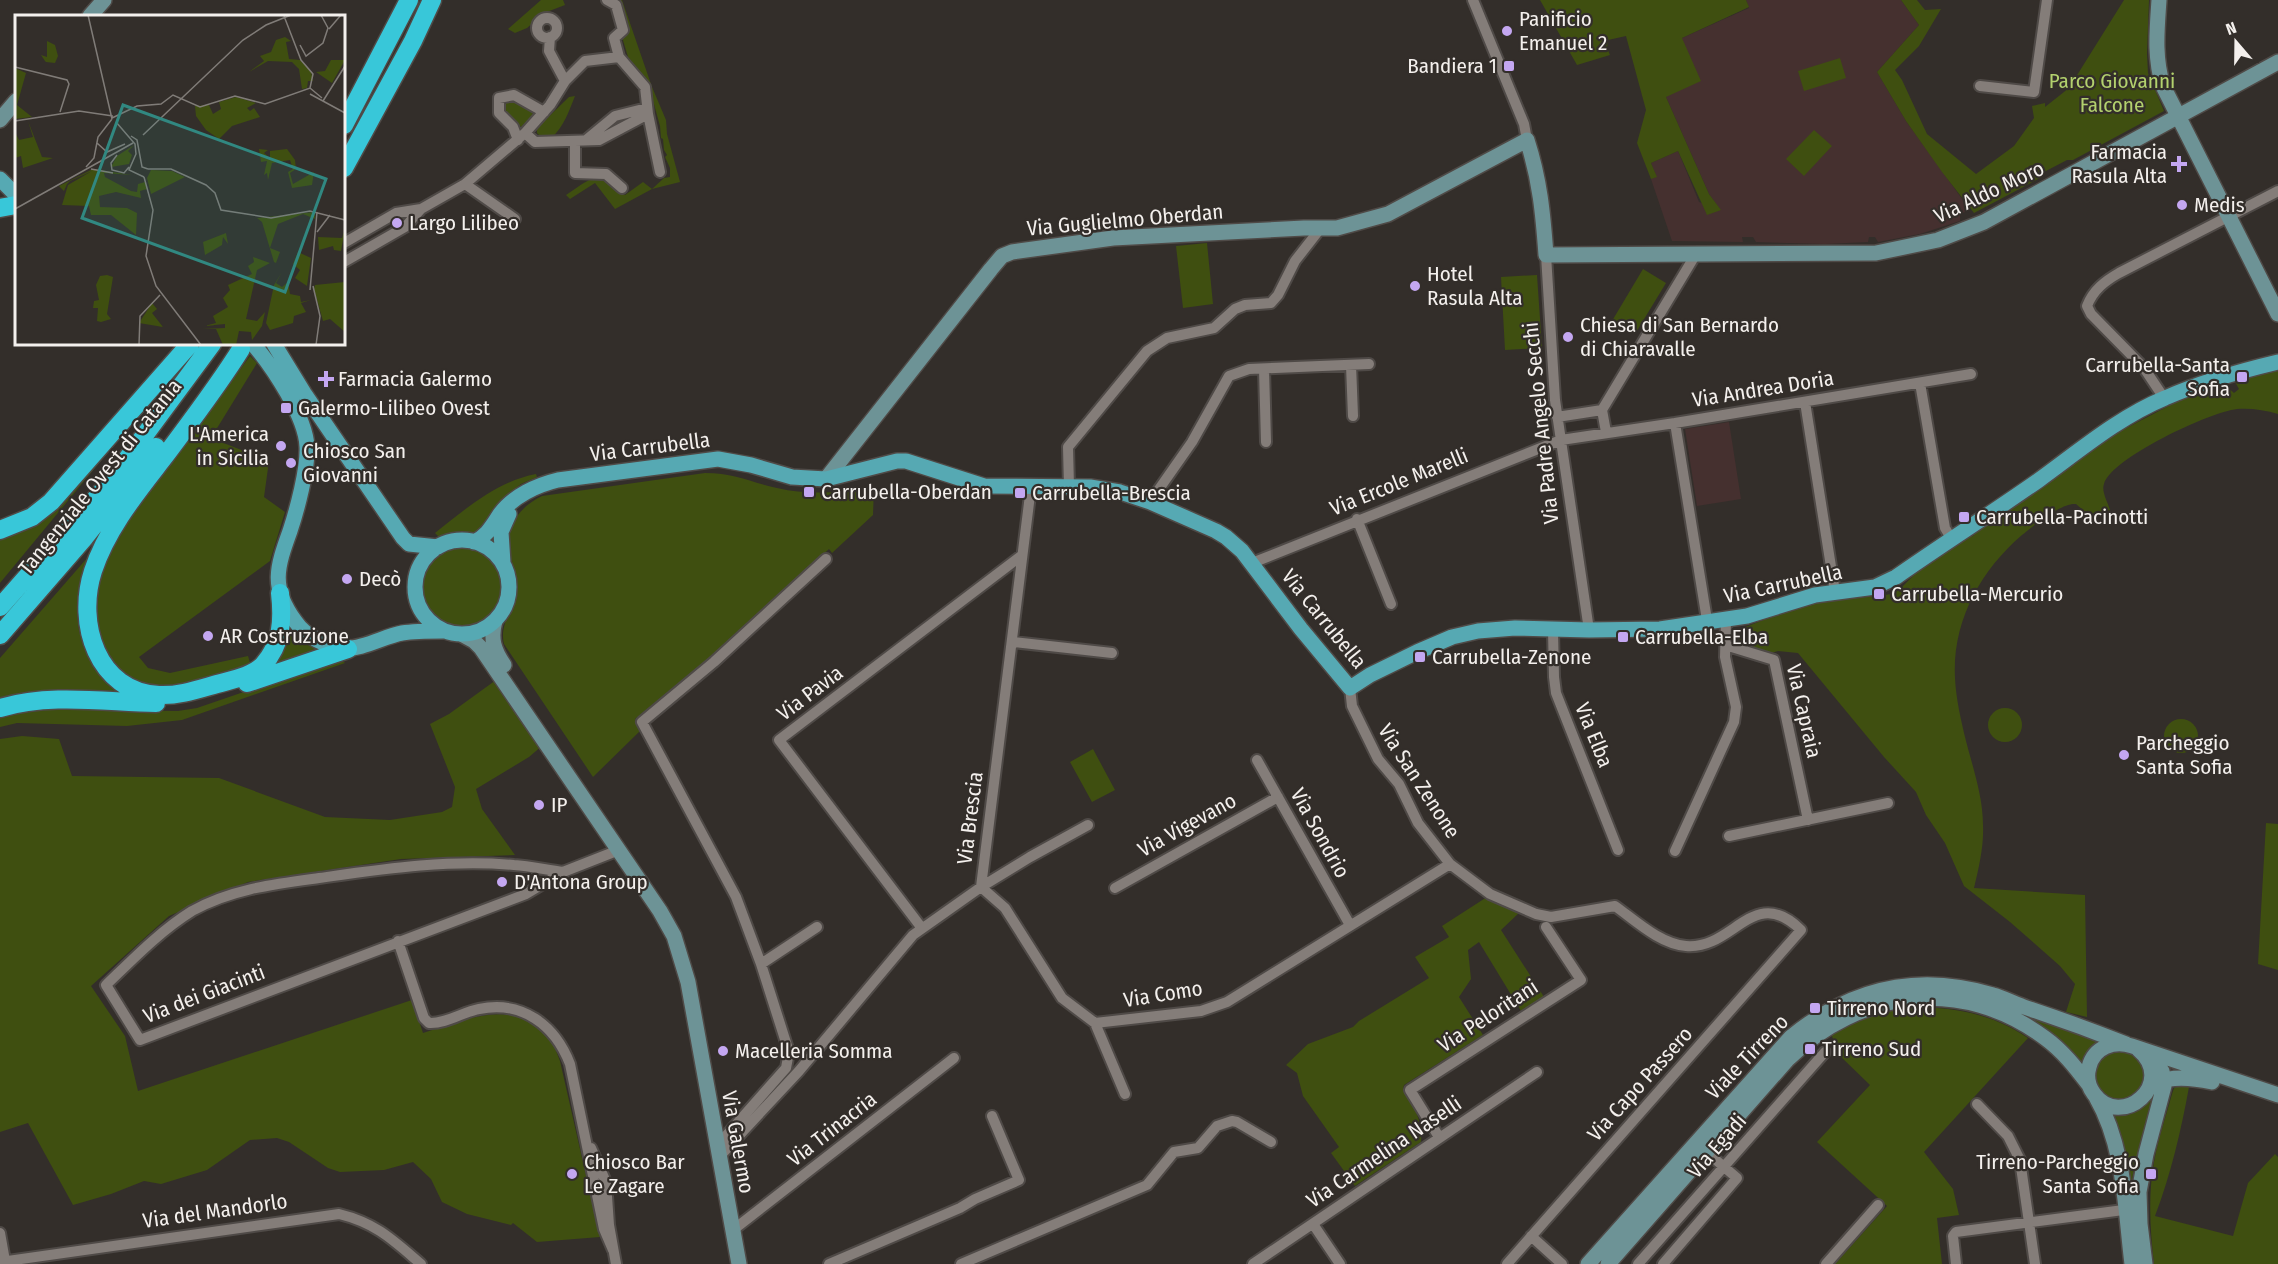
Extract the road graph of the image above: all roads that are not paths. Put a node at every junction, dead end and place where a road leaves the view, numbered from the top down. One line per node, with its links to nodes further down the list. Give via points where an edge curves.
1 (104, 0): 8 (street)
2 (409, 0): 19 (highway)
3 (432, 0): 23 (highway)
4 (607, 0): 10 (street, via 616,5 623,30 614,38)
5 (1473, 0): 21 (street)
6 (2047, 0): 13 (street, via 2034,92)
7 (2159, 0): 17 (street, via 2158,69)
8 (91, 15)
9 (550, 37): 12 (street, via 549,51)
10 (619, 57): 12 (street, via 585,61); 15 (street, via 645,87)
11 (2278, 62): 17 (street, Via Aldo Moro)
12 (565, 81): 16 (street)
13 (1980, 86)
14 (10, 106): 18 (street)
15 (648, 111): 22 (street, via 599,140); 24 (street)
16 (544, 112): 20 (street); 20 (street, via 514,95 499,98 499,113)
17 (2179, 117): 31 (street); 35 (street, Via Aldo Moro, via 1984,222 1938,240 1876,253)
18 (0, 120)
19 (345, 123)
20 (522, 136): 22 (street, via 535,142); 26 (street)
21 (1527, 140): 33 (street, Via Guglielmo Oberdan, via 1388,214); 36 (street, Via Padre Angelo Secchi, via 1542,196)
22 (581, 141): 27 (street, via 575,173 606,174)
23 (348, 161)
24 (660, 172)
25 (0, 179): 29 (main road)
26 (465, 184): 30 (street); 32 (street)
27 (622, 188)
28 (2278, 191): 31 (street)
29 (10, 202)
30 (421, 209): 34 (street, via 396,213); 37 (street, via 405,227)
31 (2229, 216): 38 (street); 49 (street, via 2102,283 2090,297 2087,306 2091,314 2144,368)
32 (515, 219)
33 (1320, 229): 58 (street, Via Guglielmo Oberdan, via 1113,238 1002,256); 60 (street, via 1295,261 1271,303 1235,309 1215,328 1167,338 1140,357 1068,447)
34 (345, 242)
35 (1696, 254): 36 (street, Via Aldo Moro); 51 (street)
36 (1546, 255): 53 (street, Via Padre Angelo Secchi)
37 (345, 261)
38 (2278, 314)
39 (189, 345): 64 (highway, via 51,502 32,517)
40 (211, 345): 75 (highway, Tangenziale Ovest di Catania, via 107,486)
41 (242, 345): 73 (main road, via 297,411 308,449 298,501 279,558); 73 (highway, via 105,543 88,592 88,628 103,665 126,686 158,695 189,692 261,668 281,632); 82 (highway, Tangenziale Ovest di Catania, via 201,388 85,537)
42 (275, 345): 67 (main road, via 403,538 409,544)
43 (2278, 362): 49 (main road, Via Carrubella)
44 (1369, 364): 45 (street)
45 (1351, 365): 46 (street); 52 (street)
46 (1264, 369): 57 (street); 62 (street, via 1242,370 1229,376 1192,442)
47 (1971, 374): 48 (street, Via Andrea Doria)
48 (1920, 383): 50 (street, Via Andrea Doria); 65 (street, via 1945,528)
49 (2164, 398): 65 (main road, Via Carrubella, via 2077,451)
50 (1805, 402): 54 (street, Via Andrea Doria); 72 (street)
51 (1602, 410): 53 (street); 55 (street)
52 (1353, 416)
53 (1557, 417): 56 (street, Via Padre Angelo Secchi)
54 (1675, 423): 55 (street, Via Andrea Doria); 76 (street)
55 (1605, 432): 56 (street, Via Andrea Doria)
56 (1561, 440): 63 (street, Via Ercole Marelli); 80 (street, Via Padre Angelo Secchi)
57 (1266, 442)
58 (826, 479): 59 (main road, Via Carrubella, via 906,461 975,485); 61 (main road, Via Carrubella, via 792,477 731,460 704,460 558,480 539,485)
59 (1031, 487): 60 (main road, Via Carrubella); 68 (street, Via Brescia)
60 (1069, 487): 62 (main road, Via Carrubella, via 1107,489)
61 (517, 498): 66 (main road, Via Carrubella); 70 (main road, via 501,532)
62 (1150, 502): 71 (main road, Via Carrubella, via 1227,537)
63 (1357, 519): 71 (street, Via Ercole Marelli); 74 (street)
64 (0, 530)
65 (1951, 538): 72 (main road, Via Carrubella, via 1887,583)
66 (474, 542): 67 (main road, via 459,540); 70 (main road, via 487,547)
67 (438, 547): 81 (main road, via 419,567 415,593 422,613)
68 (1021, 556): 84 (street, Via Brescia); 106 (street, Via Pavia, via 779,741)
69 (826, 559): 110 (street, via 732,647 642,722 736,897)
70 (502, 563): 78 (main road, via 509,580 508,598)
71 (1252, 563): 88 (main road, Via Carrubella)
72 (1835, 592): 77 (main road, Via Carrubella)
73 (280, 593): 86 (main road, via 292,617 306,632 324,644)
74 (1390, 604)
75 (0, 607)
76 (1707, 620): 77 (main road, Via Carrubella); 80 (main road, Via Carrubella, via 1659,628)
77 (1726, 620): 85 (street)
78 (495, 621): 83 (main road); 91 (street, via 492,637 496,652 546,730)
79 (1553, 630): 80 (main road, Via Carrubella); 88 (main road, Via Carrubella, via 1497,629 1452,637); 98 (street, Via Elba, via 1556,693)
80 (1589, 630)
81 (443, 631): 83 (main road); 86 (main road, via 401,633)
82 (0, 635)
83 (464, 635): 91 (street, via 481,648)
84 (1013, 642): 87 (street); 102 (street, Via Brescia)
85 (1725, 645): 94 (street, Via Capraia, via 1774,660); 99 (street, via 1736,707 1734,722)
86 (348, 649): 89 (highway, via 186,701 53,699)
87 (1112, 653)
88 (1350, 688): 100 (street, Via San Zenone, via 1352,706 1378,759 1399,784 1418,823)
89 (0, 708)
90 (1257, 760): 92 (street, Via Sondrio)
91 (567, 773): 97 (street, Via Galermo)
92 (1278, 797): 103 (street, Via Vigevano); 104 (street, Via Sondrio)
93 (1888, 803): 94 (street)
94 (1808, 820): 96 (street)
95 (1088, 825): 102 (street)
96 (1729, 837)
97 (619, 850): 101 (street, Via dei Giacinti); 127 (street, Via Galermo, via 669,925 683,961)
98 (1618, 850)
99 (1675, 851)
100 (1450, 864): 104 (street, Via Como); 108 (street, Via San Zenone, via 1490,894 1536,914 1560,916 1615,906 1652,932 1684,946 1708,944 1762,913 1780,914)
101 (563, 872): 109 (street, Via dei Giacinti, via 526,894); 109 (street, Via dei Giacinti, via 513,864 452,865 387,869 241,891 193,911 174,924 106,985 140,1040)
102 (981, 887): 106 (street, Via Brescia); 112 (street, via 1005,908 1062,998)
103 (1115, 888)
104 (1350, 925): 112 (street, Via Como, via 1216,1006 1181,1014)
105 (817, 927): 110 (street)
106 (921, 927): 127 (street, Via Brescia, via 799,1071)
107 (1546, 927): 124 (street, Via Peloritani, via 1581,980 1410,1090)
108 (1801, 930): 135 (street, Via Capo Passero)
109 (398, 941): 138 (street, via 429,1023 478,1009 508,1007 535,1017 553,1033 570,1064 586,1139 597,1174 608,1192)
110 (761, 964): 127 (street, via 789,1060)
111 (1951, 993): 113 (street, Viale Tirreno, via 1992,994); 119 (street, Viale Tirreno, via 2035,1031 2065,1056); 126 (street, Viale Tirreno, via 1884,1003 1826,1028 1787,1060)
112 (1095, 1023): 120 (street)
113 (2136, 1048): 117 (street, Viale Tirreno, via 2158,1065); 118 (street, via 2151,1067); 119 (street, via 2107,1046 2096,1054 2089,1065); 121 (street)
114 (1825, 1052): 128 (street, Via Egadi)
115 (954, 1058): 133 (street, Via Trinacria)
116 (1536, 1072): 124 (street, Via Carmelina Naselli)
117 (2164, 1080): 118 (street); 121 (street, via 2199,1079); 130 (street, Viale Tirreno)
118 (2149, 1089): 119 (street, via 2141,1099 2125,1107 2107,1104)
119 (2093, 1091): 130 (street, Viale Tirreno, via 2114,1141)
120 (1125, 1094)
121 (2278, 1096)
122 (1977, 1104): 131 (street, via 2014,1147 2023,1173)
123 (992, 1116): 140 (street, via 1019,1180)
124 (1439, 1137): 132 (street, Via Carmelina Naselli)
125 (1271, 1142): 141 (street, via 1237,1122 1217,1126 1198,1148 1174,1152 1147,1185)
126 (1701, 1147): 128 (street); 146 (street, Viale Tirreno); 147 (street, Viale Tirreno)
127 (718, 1152): 133 (street, Via Galermo)
128 (1725, 1168): 148 (street, Via Egadi); 149 (street, via 1737,1178)
129 (1878, 1205): 150 (street)
130 (2132, 1209): 131 (street); 153 (street, Viale Tirreno); 154 (street, Viale Tirreno)
131 (2030, 1222): 151 (street, via 1954,1234); 152 (street)
132 (1313, 1224): 142 (street, Via Carmelina Naselli); 143 (street)
133 (733, 1230): 139 (street, Via Galermo)
134 (0, 1233): 136 (street)
135 (1531, 1236): 144 (street, Via Capo Passero); 145 (street)
136 (2, 1261): 137 (street, Via del Mandorlo, via 339,1214 380,1229)
137 (421, 1264)
138 (616, 1264)
139 (740, 1264)
140 (830, 1264)
141 (961, 1264)
142 (1253, 1264)
143 (1340, 1264)
144 (1507, 1264)
145 (1562, 1264)
146 (1588, 1264)
147 (1608, 1264)
148 (1638, 1264)
149 (1663, 1264)
150 (1826, 1264)
151 (1956, 1264)
152 (2035, 1264)
153 (2132, 1264)
154 (2145, 1264)

